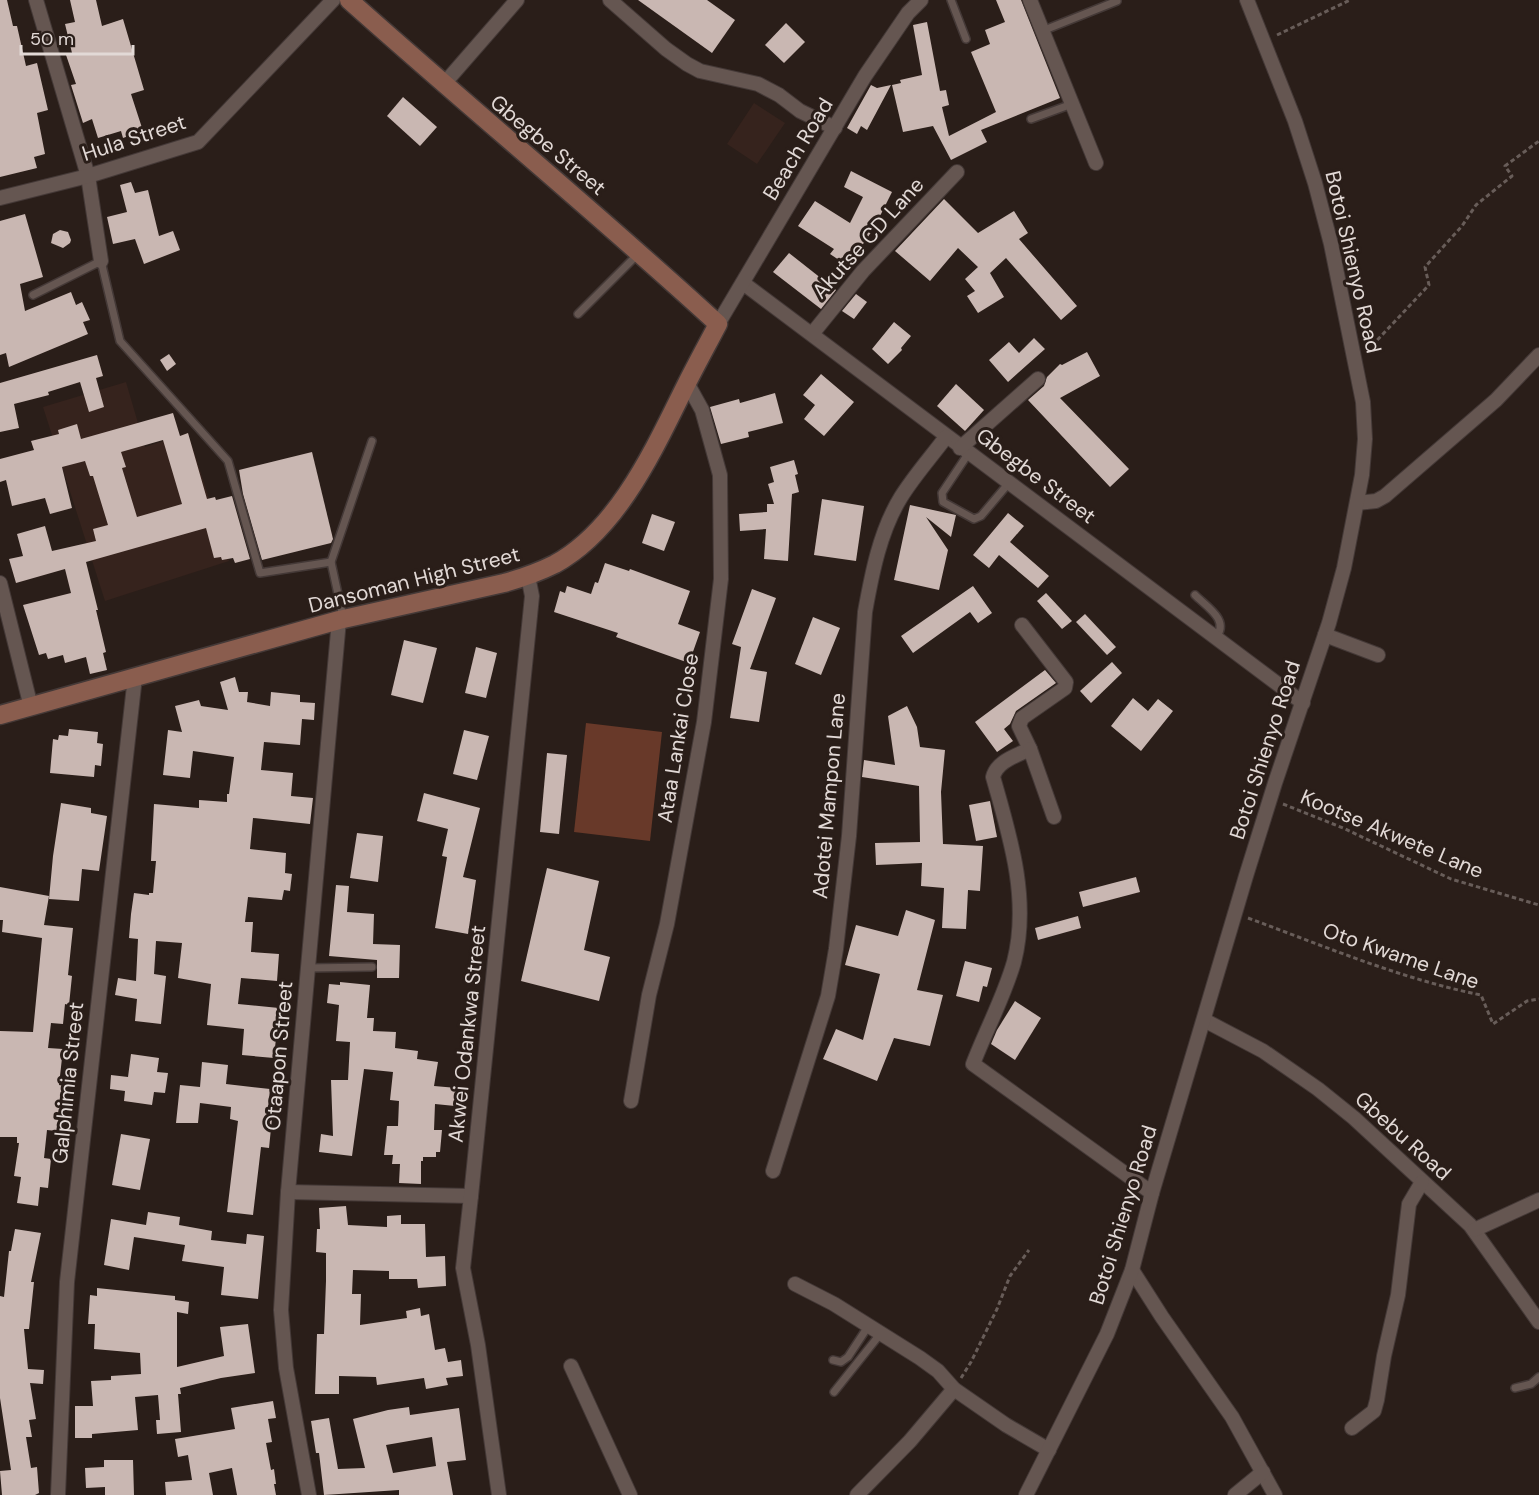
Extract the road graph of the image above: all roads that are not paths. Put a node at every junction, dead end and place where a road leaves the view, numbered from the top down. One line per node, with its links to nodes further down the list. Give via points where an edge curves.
1 (36, 0): 20 (street)
2 (333, 0): 20 (street, Hula Street, via 198,142)
3 (349, 0): 14 (street, Gbegbe Street)
4 (517, 0): 14 (street)
5 (610, 0): 17 (street, via 687,64 758,84)
6 (921, 0): 11 (street, Beach Road)
7 (951, 0): 13 (lane)
8 (1030, 0): 12 (street)
9 (1247, 0): 36 (street, Botoi Shienyo Road, via 1287,100 1331,244 1363,402 1365,439)
10 (1118, 1): 12 (lane)
11 (905, 6): 17 (street, Beach Road)
12 (1042, 31): 15 (street)
13 (966, 39)
14 (443, 85): 22 (street, Gbegbe Street)
15 (1072, 104): 16 (lane); 18 (street)
16 (1031, 119)
17 (835, 128): 24 (street, Beach Road)
18 (1096, 163)
19 (957, 172): 28 (street, Akutse CD Lane, via 863,271)
20 (88, 176): 21 (street, Hula Street); 23 (street)
21 (0, 198)
22 (640, 252): 26 (lane); 27 (street, Gbegbe Street)
23 (102, 261): 25 (lane); 37 (lane, via 120,340 228,461 260,573)
24 (743, 283): 27 (street, Beach Road); 28 (street, Gbegbe Street)
25 (33, 295)
26 (578, 314)
27 (718, 324): 31 (street, Dansoman High Street)
28 (812, 334): 32 (street, Gbegbe Street)
29 (1539, 355): 36 (street, via 1496,400 1385,496)
30 (1038, 379): 34 (street)
31 (687, 383): 38 (street, Dansoman High Street, via 632,487 607,519 557,563); 55 (street, Ataa Lankai Close, via 702,411 720,475 721,579 704,722)
32 (946, 437): 34 (street, Gbegbe Street); 56 (street, Adotei Mampon Lane, via 901,496 887,524 872,577 836,949 828,996)
33 (372, 441): 37 (lane)
34 (964, 451): 35 (street, Gbegbe Street); 35 (lane, via 942,493 943,502 974,519)
35 (1008, 484): 44 (street, Gbegbe Street)
36 (1357, 503): 43 (street, Botoi Shienyo Road)
37 (331, 562): 41 (lane)
38 (528, 576): 41 (street, Dansoman High Street); 60 (street, Akwei Odankwa Street, via 530,616)
39 (0, 583): 48 (street)
40 (1195, 595): 44 (lane, via 1220,620 1221,632)
41 (341, 620): 46 (street, Dansoman High Street); 53 (street, Otaapon Street)
42 (1022, 625): 50 (street, via 1067,685 1019,723)
43 (1325, 635): 45 (street); 47 (street, Botoi Shienyo Road)
44 (1215, 638): 47 (street, Gbegbe Street)
45 (1378, 655)
46 (135, 677): 48 (street, Dansoman High Street); 77 (street, Galphimia Street, via 67,1282)
47 (1303, 704): 54 (street, Botoi Shienyo Road, via 1270,799)
48 (30, 707): 49 (street, Dansoman High Street)
49 (0, 715)
50 (1030, 749): 51 (street); 59 (street, via 997,766 993,777 1013,850 1021,908 1013,962 973,1064)
51 (1054, 817)
52 (372, 967): 53 (lane)
53 (307, 968): 58 (street, Otaapon Street)
54 (1204, 1020): 57 (street, Gbebu Road, via 1263,1051 1318,1089); 59 (street, Botoi Shienyo Road)
55 (631, 1101)
56 (773, 1170)
57 (1422, 1182): 62 (street, Gbebu Road); 74 (street, via 1409,1204 1398,1295 1374,1411)
58 (288, 1192): 60 (street); 78 (street, Otaapon Street, via 283,1339)
59 (1152, 1193): 63 (street, Botoi Shienyo Road)
60 (471, 1196): 79 (street, Akwei Odankwa Street, via 463,1268 478,1345)
61 (1539, 1200): 62 (street)
62 (1474, 1230): 65 (street, Gbebu Road)
63 (1132, 1270): 75 (street, Botoi Shienyo Road, via 1107,1334); 76 (street, via 1232,1417)
64 (795, 1284): 66 (street)
65 (1539, 1322)
66 (869, 1325): 67 (street); 68 (lane, via 848,1357 841,1362)
67 (881, 1333): 72 (street, via 938,1371); 73 (lane)
68 (833, 1360)
69 (571, 1366): 80 (street)
70 (1539, 1377): 71 (lane, via 1531,1384)
71 (1515, 1388)
72 (954, 1389): 75 (street); 81 (street)
73 (834, 1392)
74 (1352, 1428)
75 (1048, 1450): 82 (street, Botoi Shienyo Road)
76 (1263, 1472): 83 (street); 84 (street)
77 (58, 1495)
78 (309, 1495)
79 (498, 1495)
80 (630, 1495)
81 (857, 1495)
82 (1026, 1495)
83 (1235, 1495)
84 (1275, 1495)

